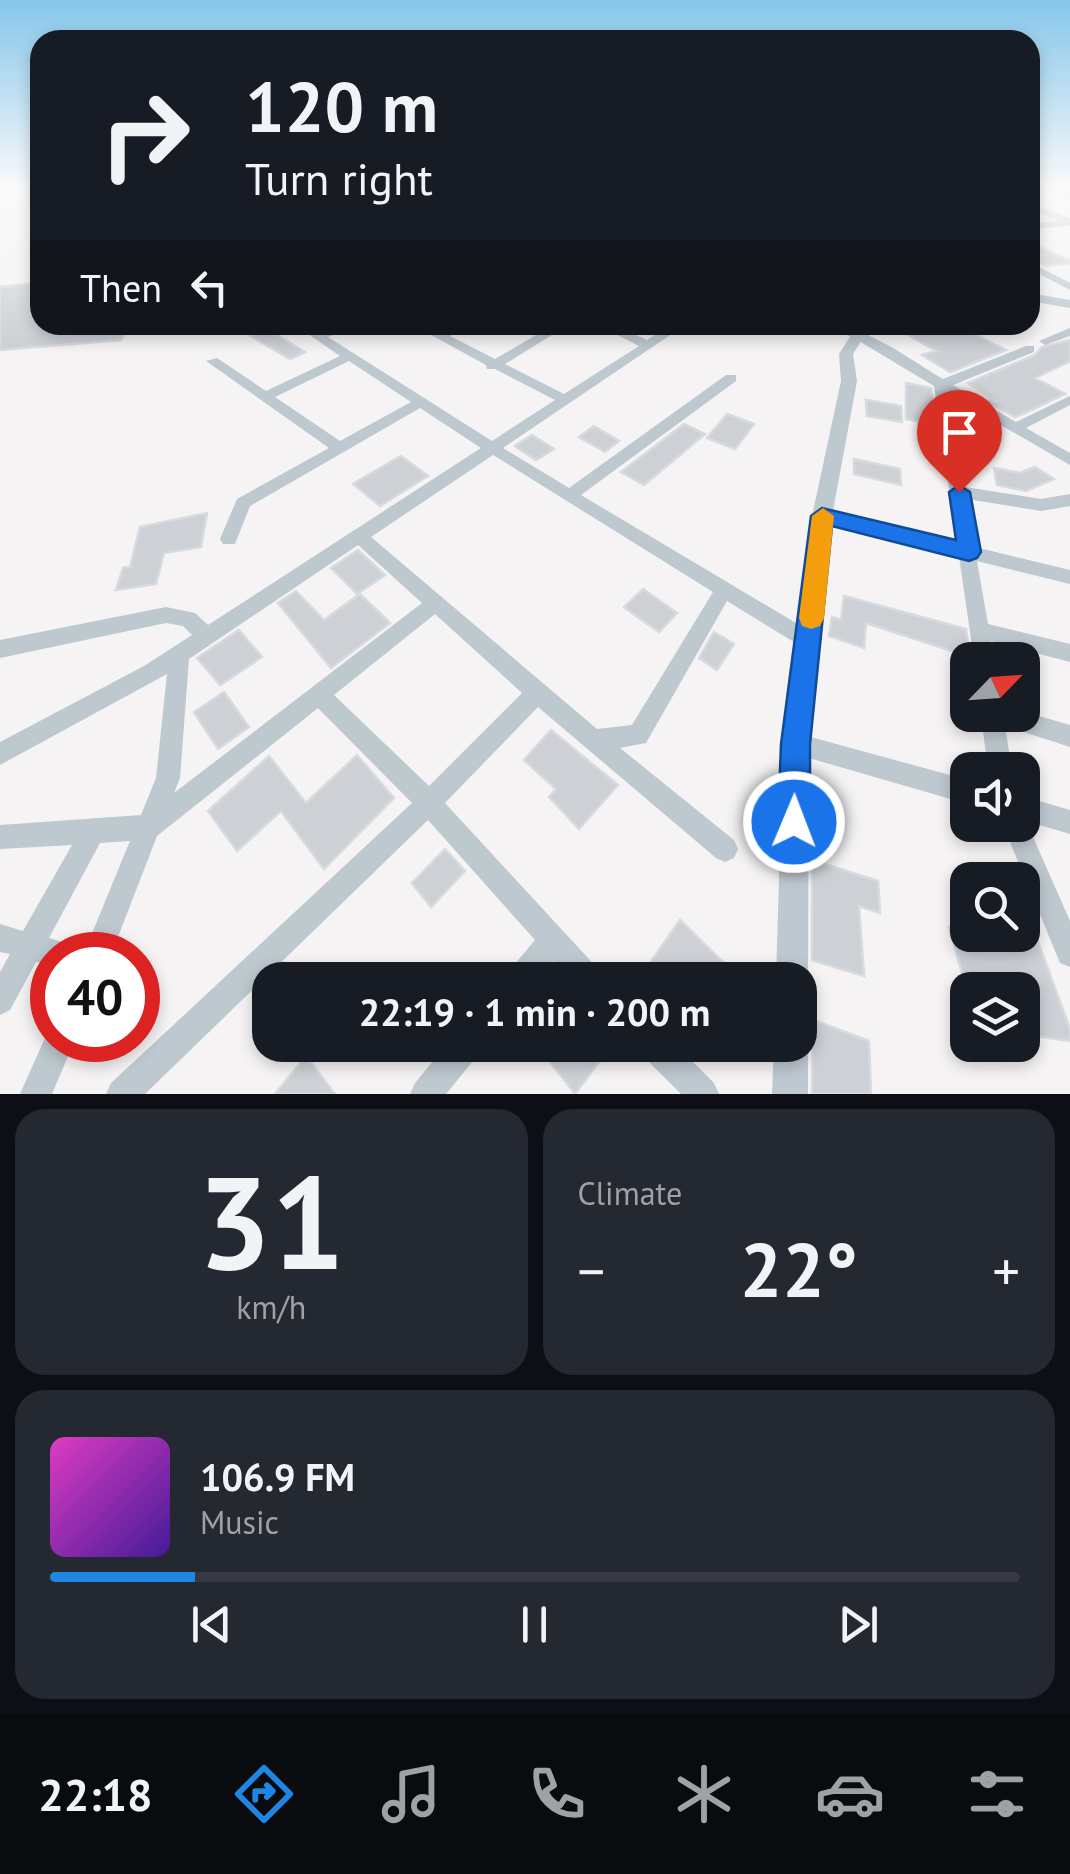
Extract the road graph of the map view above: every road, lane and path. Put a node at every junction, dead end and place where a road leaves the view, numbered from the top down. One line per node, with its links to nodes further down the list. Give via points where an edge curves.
1 (1040, 270): 2 (street)
2 (1070, 287)
3 (1040, 299): 4 (street)
4 (1070, 304)
5 (1070, 332): 12 (street)
6 (542, 335): 17 (street)
7 (626, 335): 13 (street)
8 (662, 335): 13 (street)
9 (318, 336): 15 (street)
10 (441, 336): 17 (street)
11 (858, 336): 19 (street); 31 (street, via 846,354 849,381)
12 (1045, 341)
13 (647, 345): 21 (street)
14 (1030, 349): 19 (street)
15 (350, 356): 20 (street); 23 (street)
16 (212, 361): 20 (street)
17 (492, 366): 21 (street)
18 (731, 378): 29 (street)
19 (941, 385): 24 (street); 28 (street)
20 (265, 397): 25 (street)
21 (563, 399): 26 (street)
22 (1070, 400): 24 (street)
23 (420, 402): 25 (street); 26 (street)
24 (1015, 428): 27 (street)
25 (340, 448): 33 (street, via 243,504)
26 (492, 448): 29 (street); 32 (street)
27 (1070, 460)
28 (959, 492): 30 (street, via 1041,505); 34 (street)
29 (570, 495): 36 (street)
30 (1070, 500)
31 (822, 516): 34 (street); 40 (street)
32 (359, 536): 37 (street); 39 (street)
33 (229, 539)
34 (969, 552): 35 (street); 38 (street)
35 (1070, 577)
36 (724, 589): 40 (street); 49 (street, via 638,735)
37 (435, 603): 45 (street); 46 (street)
38 (980, 630): 41 (street); 43 (street)
39 (206, 636): 42 (street, via 188,619 166,616); 44 (street)
40 (809, 641): 50 (street)
41 (982, 642)
42 (0, 650)
43 (1070, 652)
44 (180, 654): 51 (street); 56 (street, via 168,778)
45 (537, 693): 49 (street); 53 (street)
46 (320, 696): 53 (street); 56 (street)
47 (1040, 727): 48 (street)
48 (1070, 736)
49 (594, 740): 60 (street)
50 (796, 744): 52 (street); 70 (street)
51 (0, 754)
52 (950, 787)
53 (428, 802): 64 (street); 77 (street)
54 (1040, 813): 55 (street)
55 (1070, 822)
56 (150, 827): 57 (street); 62 (street)
57 (94, 831): 58 (street); 61 (street)
58 (0, 837)
59 (1022, 842): 67 (street)
60 (725, 849)
61 (39, 932)
62 (107, 932)
63 (0, 938): 65 (street)
64 (551, 942): 68 (street); 69 (street)
65 (30, 945)
66 (30, 948): 71 (street)
67 (1070, 953)
68 (535, 962)
69 (571, 962)
70 (792, 962)
71 (0, 1000)
72 (50, 1062): 76 (street)
73 (452, 1062): 78 (street)
74 (671, 1062): 79 (street)
75 (791, 1062): 80 (street)
76 (36, 1094)
77 (122, 1094)
78 (426, 1094)
79 (703, 1094)
80 (790, 1094)

